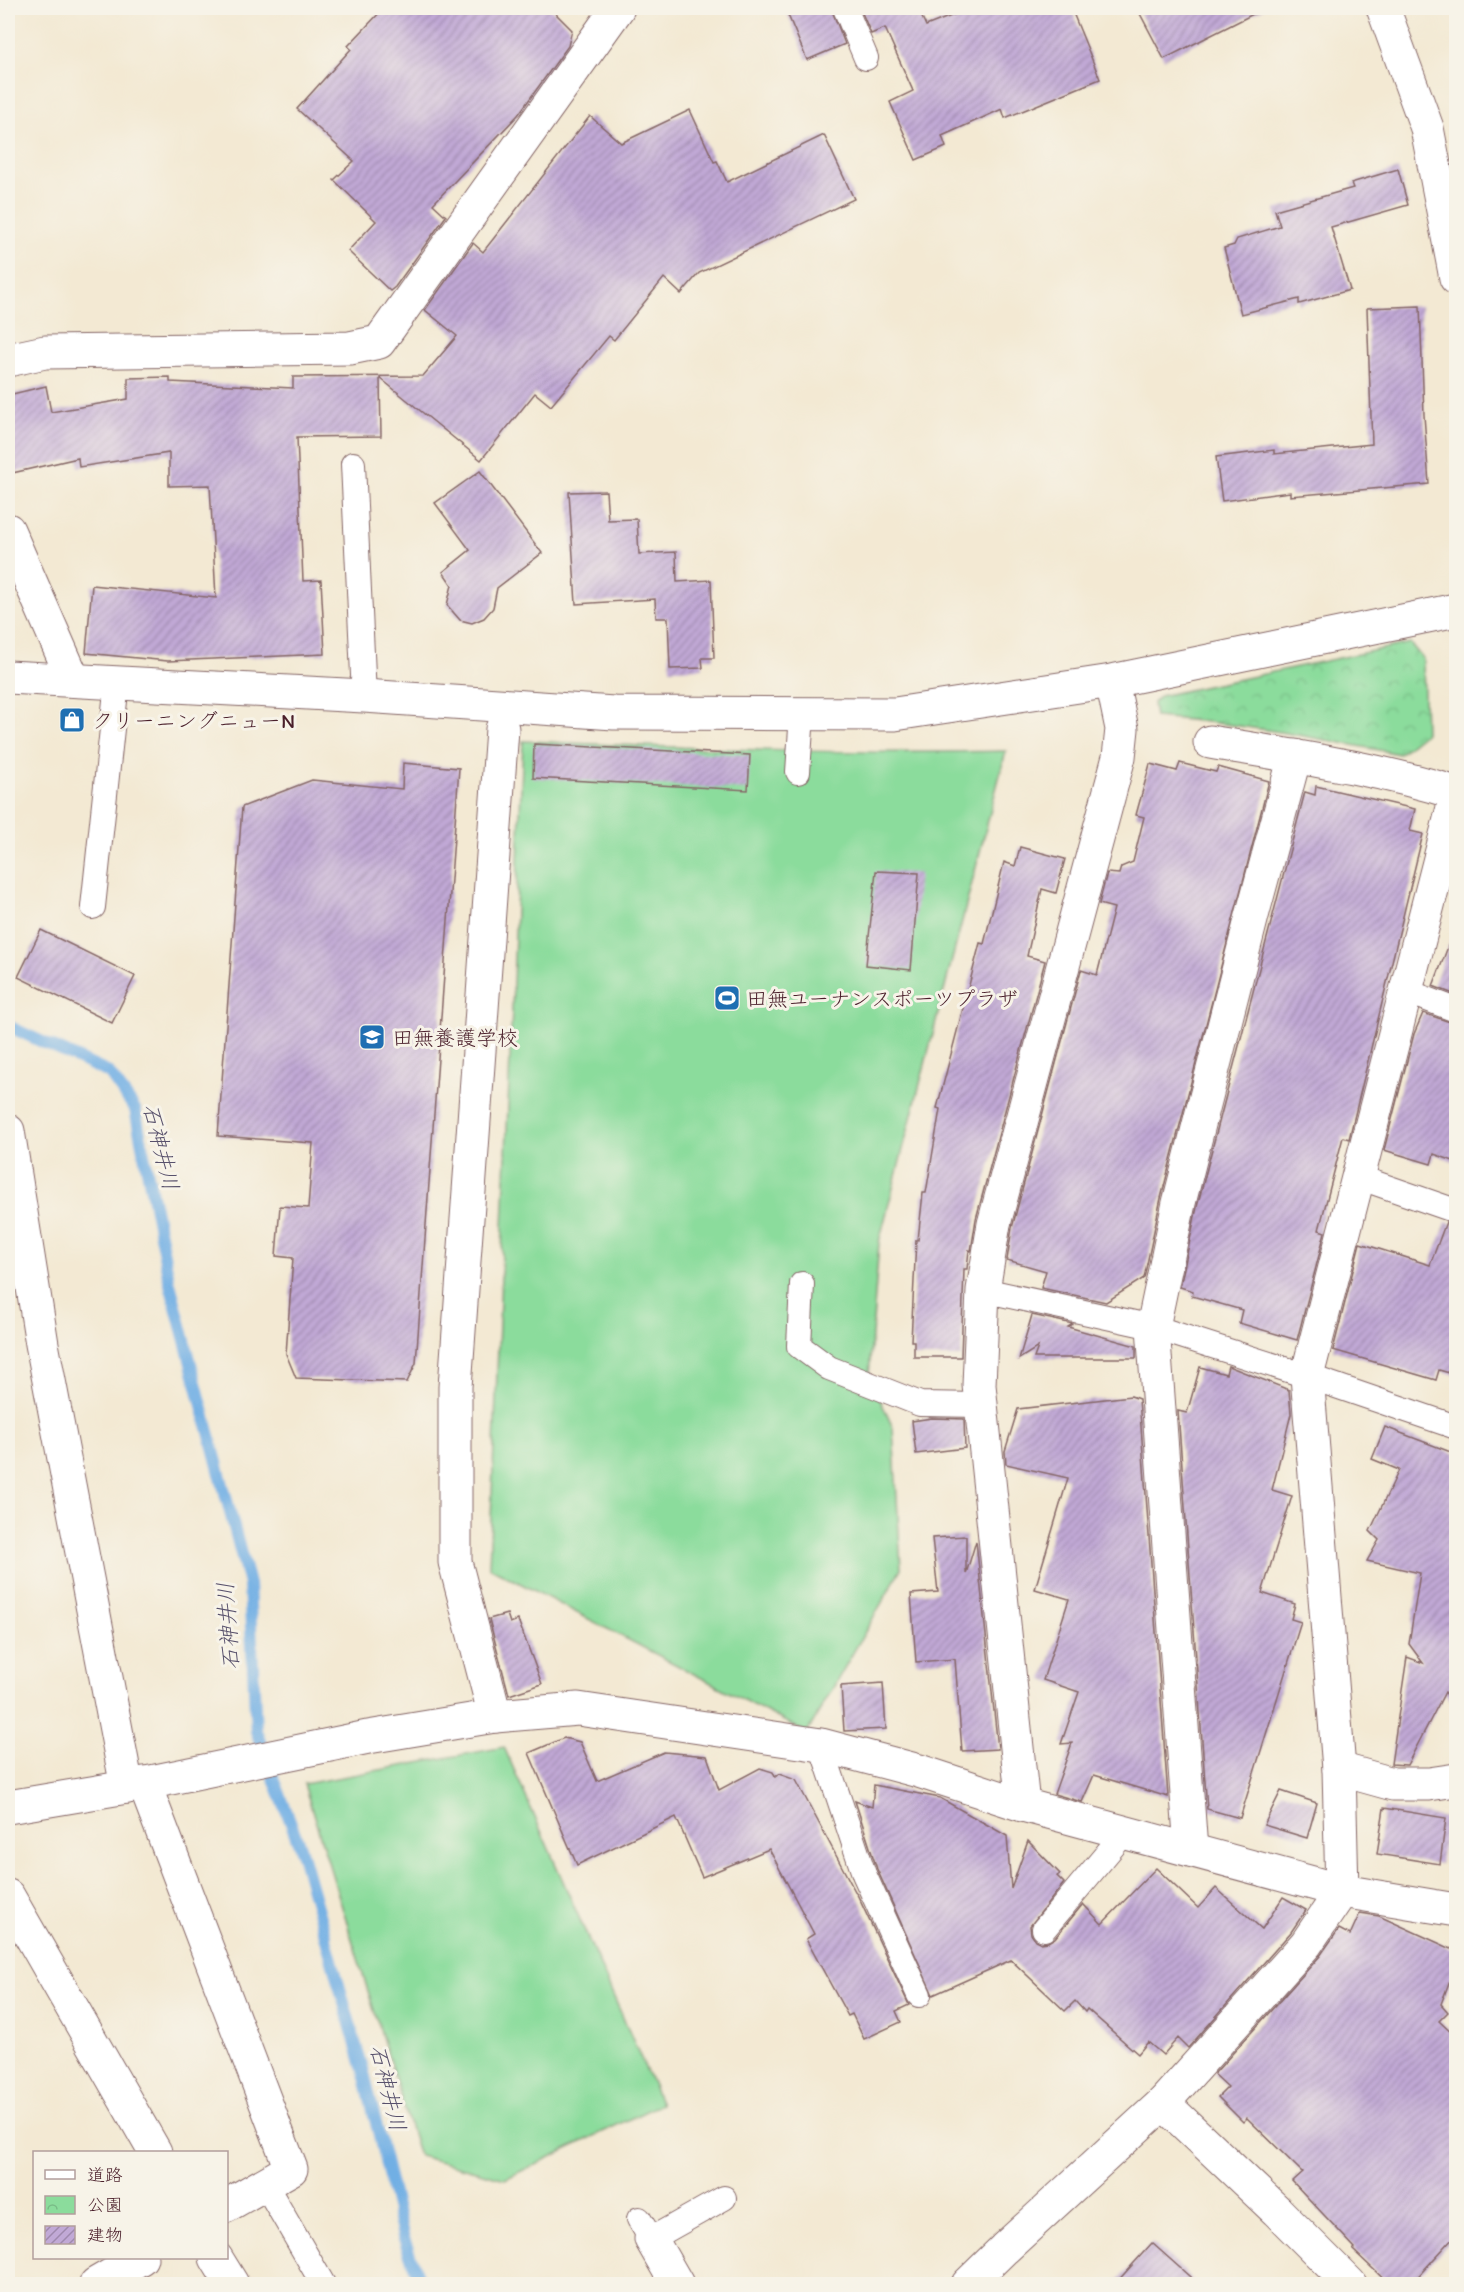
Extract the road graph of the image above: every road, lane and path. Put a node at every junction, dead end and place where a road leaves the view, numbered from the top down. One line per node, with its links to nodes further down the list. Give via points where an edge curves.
1 (618, 8): 6 (street, via 379,342 350,348 45,352)
2 (845, 8): 4 (lane)
3 (1383, 8): 5 (street, via 1427,128)
4 (866, 58)
5 (1456, 278)
6 (8, 360)
7 (353, 464): 14 (lane)
8 (8, 530): 11 (street)
9 (1456, 610): 12 (street)
10 (8, 677): 11 (street)
11 (72, 679): 13 (street)
12 (1112, 681): 15 (street, via 895,714); 28 (street, via 1122,729 1119,757 994,1224)
13 (117, 682): 14 (street); 21 (lane)
14 (364, 696): 15 (street, via 614,713)
15 (802, 714): 19 (lane)
16 (502, 729): 33 (street, via 455,1387 454,1562)
17 (1210, 742): 18 (street)
18 (1295, 756): 20 (street, via 1419,782); 29 (street, via 1179,1203)
19 (798, 772)
20 (1456, 794): 22 (street)
21 (93, 908)
22 (1406, 992): 23 (lane); 25 (street)
23 (1456, 1010)
24 (8, 1131): 37 (street, via 44,1355)
25 (1358, 1177): 26 (lane); 30 (street)
26 (1456, 1211)
27 (802, 1284): 31 (lane, via 799,1346 830,1368 921,1404)
28 (983, 1290): 29 (lane); 31 (street)
29 (1153, 1327): 30 (lane); 41 (street)
30 (1307, 1376): 32 (lane); 35 (street)
31 (981, 1405): 38 (street)
32 (1456, 1427)
33 (495, 1716): 34 (street, via 578,1709); 37 (street, via 368,1737)
34 (821, 1745): 38 (street); 46 (lane, via 864,1874)
35 (1339, 1769): 36 (street, via 1393,1784); 42 (street)
36 (1456, 1780)
37 (135, 1785): 39 (street); 49 (street, via 291,2169)
38 (1023, 1805): 40 (street)
39 (8, 1807)
40 (1125, 1832): 41 (street); 45 (lane)
41 (1191, 1850): 42 (street)
42 (1342, 1891): 44 (street); 47 (street, via 1306,1944)
43 (8, 1896): 48 (street)
44 (1456, 1910)
45 (1044, 1929)
46 (919, 1995)
47 (1163, 2103): 59 (street); 60 (street)
48 (154, 2151)
49 (265, 2184): 51 (street); 57 (lane)
50 (724, 2198): 52 (lane)
51 (228, 2205)
52 (645, 2229): 58 (street)
53 (139, 2259): 55 (street)
54 (217, 2259): 56 (street)
55 (96, 2284)
56 (232, 2284)
57 (323, 2284)
58 (677, 2284)
59 (968, 2284)
60 (1350, 2284)

